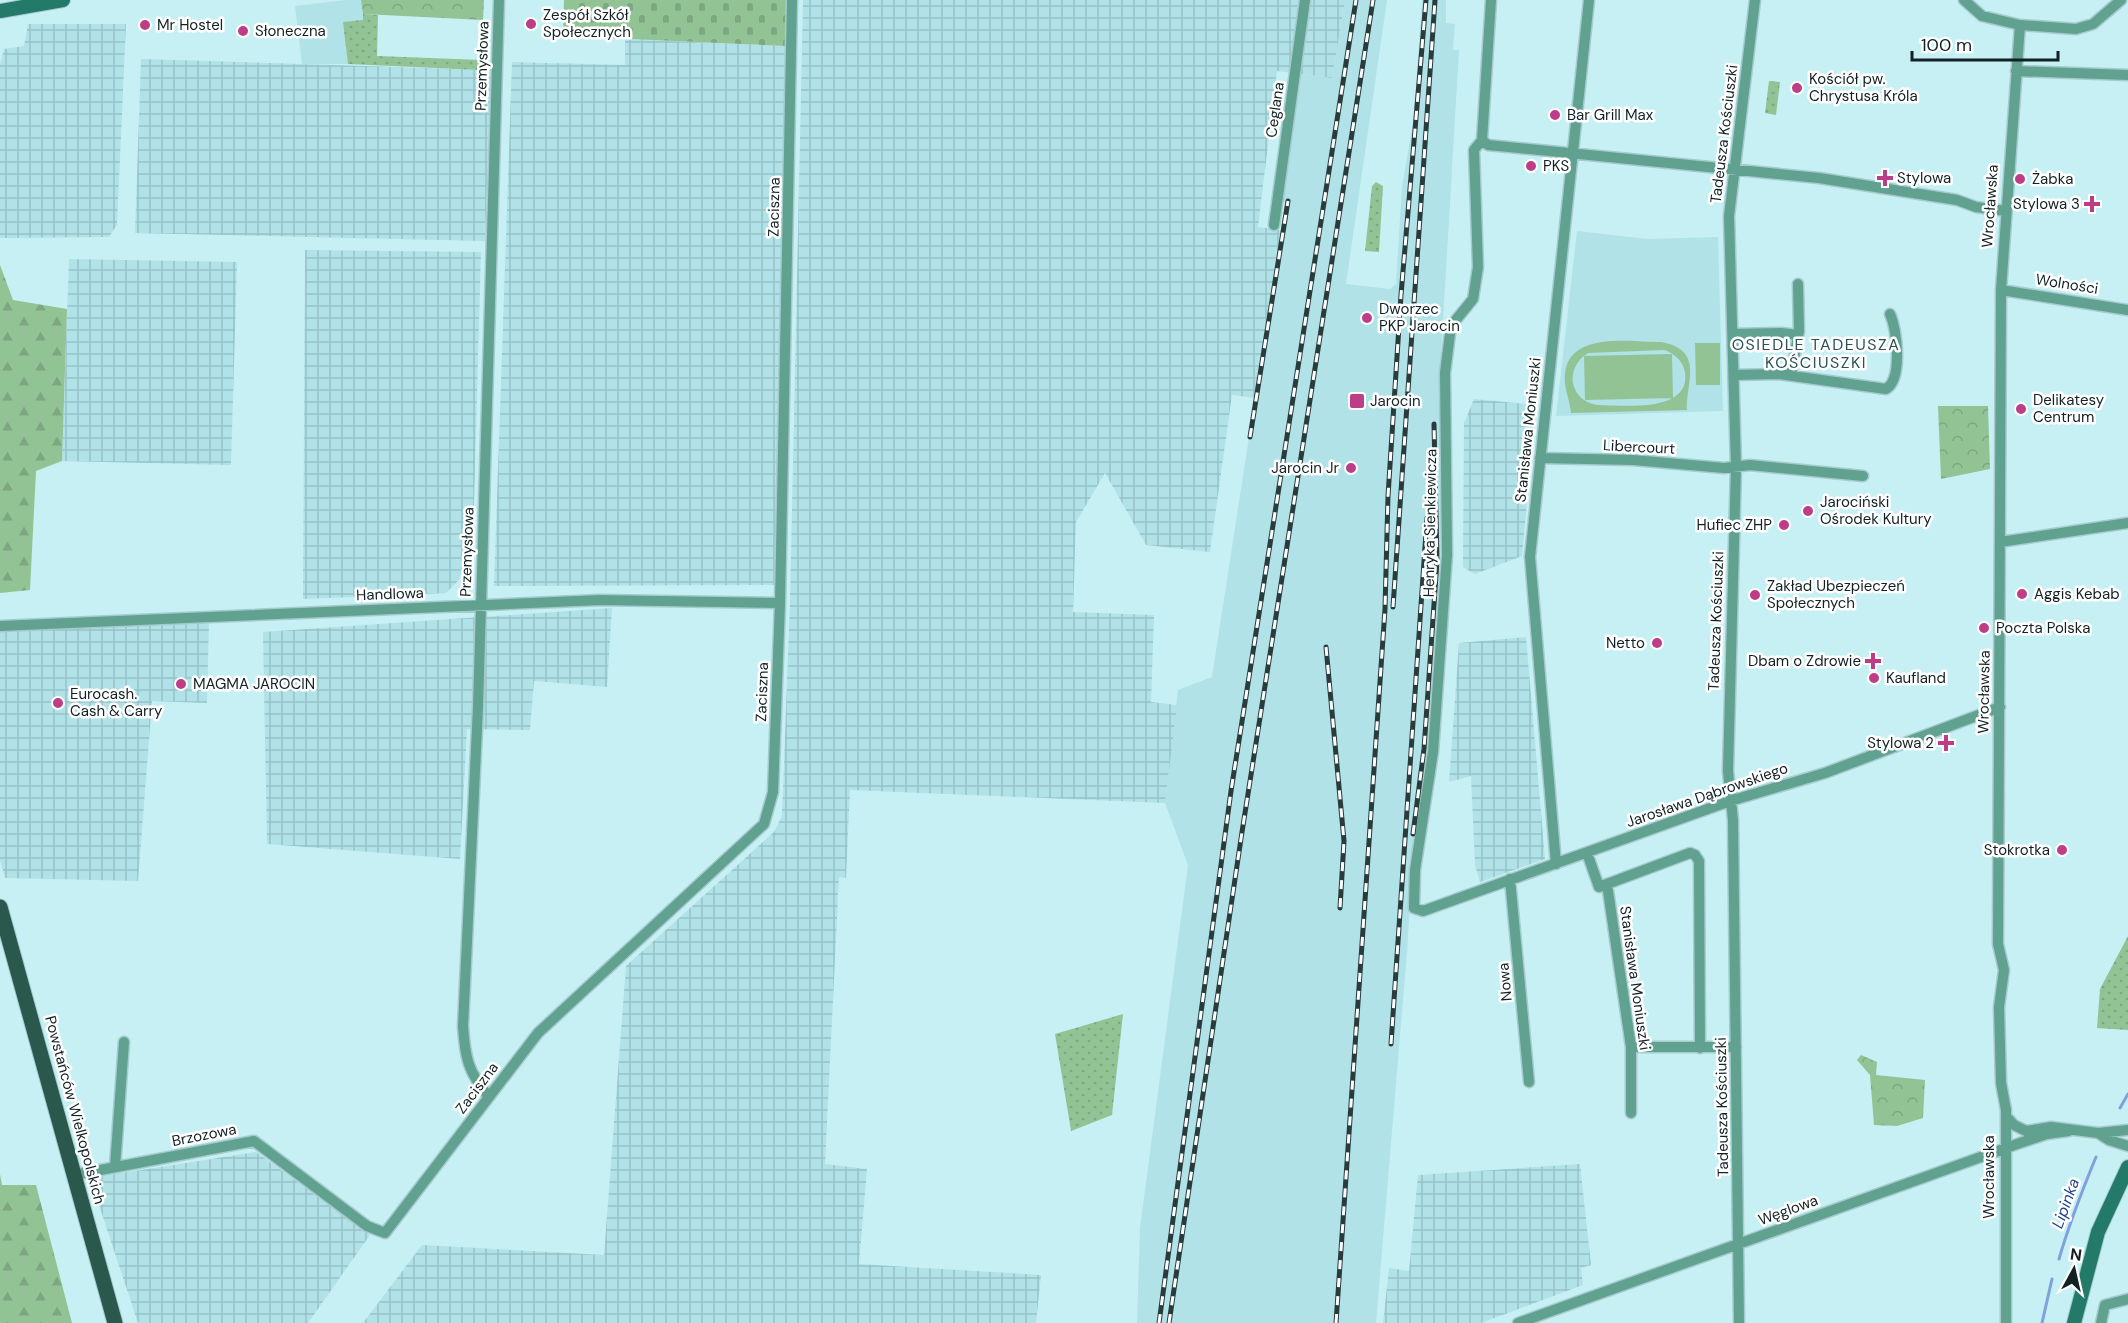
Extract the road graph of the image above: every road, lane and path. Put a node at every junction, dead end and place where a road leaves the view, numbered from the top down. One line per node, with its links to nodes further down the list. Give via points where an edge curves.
1 (63, 0): 10 (street)
2 (499, 0): 33 (street, Przemysłowa)
3 (792, 0): 32 (street, Zaciszna)
4 (1305, 0): 18 (street, Ceglana)
5 (1491, 0): 14 (street, Henryka Sienkiewicza)
6 (1589, 0): 15 (street, Stanisława Moniuszki)
7 (1755, 0): 16 (street, Tadeusza Kościuszki)
8 (1964, 0): 11 (street, via 1982,16)
9 (2121, 0): 11 (street, via 2083,29)
10 (0, 11)
11 (2020, 25): 12 (street, Wrocławska)
12 (2016, 71): 13 (street); 17 (street, Wrocławska)
13 (2128, 75)
14 (1482, 140): 15 (street, via 1488,145); 42 (street, Henryka Sienkiewicza, via 1474,150 1479,239 1473,299 1451,326 1445,373 1448,555 1433,752 1415,870 1414,908)
15 (1575, 154): 16 (street); 27 (street, Stanisława Moniuszki)
16 (1734, 171): 17 (street, via 1819,178); 23 (street, Tadeusza Kościuszki, via 1729,216)
17 (2006, 211): 20 (street, Wrocławska)
18 (1274, 225)
19 (1798, 284): 24 (street)
20 (2001, 290): 21 (street, Wolności); 31 (street, Wrocławska)
21 (2128, 310)
22 (1890, 314): 26 (street, via 1897,367 1890,387 1879,390)
23 (1733, 334): 24 (street); 25 (street, Tadeusza Kościuszki)
24 (1798, 335): 26 (street)
25 (1734, 375): 26 (street); 28 (street, Tadeusza Kościuszki)
26 (1791, 375)
27 (1540, 458): 28 (street, Libercourt); 38 (street, Stanisława Moniuszki, via 1531,537 1531,581)
28 (1736, 467): 29 (street, Libercourt); 36 (street, Tadeusza Kościuszki)
29 (1863, 476)
30 (2128, 523): 31 (street)
31 (2000, 542): 35 (street, Wrocławska)
32 (780, 603): 33 (street, Handlowa, via 600,600); 48 (street, Zaciszna, via 774,792 764,824 538,1033)
33 (481, 606): 34 (street, Handlowa); 48 (street, Przemysłowa, via 463,1026 467,1064)
34 (0, 626)
35 (2000, 707): 36 (street, Jarosława Dąbrowskiego, via 1815,775); 50 (street, Wrocławska, via 1998,944 2004,965 2001,1083)
36 (1730, 801): 37 (street, Jarosława Dąbrowskiego); 45 (street, Tadeusza Kościuszki)
37 (1587, 853): 38 (street, Jarosława Dąbrowskiego); 40 (street, via 1599,887)
38 (1556, 864): 39 (street, Jarosława Dąbrowskiego)
39 (1510, 879): 42 (street, Jarosława Dąbrowskiego); 47 (street, Nowa)
40 (1607, 884): 44 (street, Stanisława Moniuszki); 46 (street, via 1690,853 1699,861)
41 (0, 907): 58 (main road, Powstańców Wielkopolskich)
42 (1422, 910)
43 (124, 1042): 56 (street)
44 (1631, 1047): 46 (street); 49 (street, Stanisława Moniuszki)
45 (1736, 1047): 46 (street); 61 (street, Tadeusza Kościuszki)
46 (1700, 1048)
47 (1529, 1082)
48 (489, 1097): 60 (street, Zaciszna)
49 (1631, 1113)
50 (2006, 1116): 52 (street, Węglowa, via 2026,1131 2051,1127); 55 (street, Wrocławska)
51 (2128, 1130): 53 (street, Węglowa)
52 (2069, 1131): 53 (street, Węglowa); 55 (street, Węglowa, via 2047,1134)
53 (2098, 1133): 54 (street, Węglowa)
54 (2128, 1146)
55 (2005, 1149): 61 (street, Węglowa); 66 (street, Wrocławska)
56 (115, 1167): 58 (street, Brzozowa); 60 (street, Brzozowa, via 254,1141 368,1226)
57 (2128, 1167): 59 (street)
58 (74, 1175): 63 (main road, Powstańców Wielkopolskich)
59 (2124, 1185): 67 (street, via 2098,1232)
60 (385, 1233)
61 (1738, 1244): 64 (street, Węglowa); 65 (street, Tadeusza Kościuszki)
62 (2128, 1299): 68 (street, via 2105,1305)
63 (115, 1323)
64 (1518, 1323)
65 (1739, 1323)
66 (2006, 1323)
67 (2074, 1323)
68 (2101, 1323)

